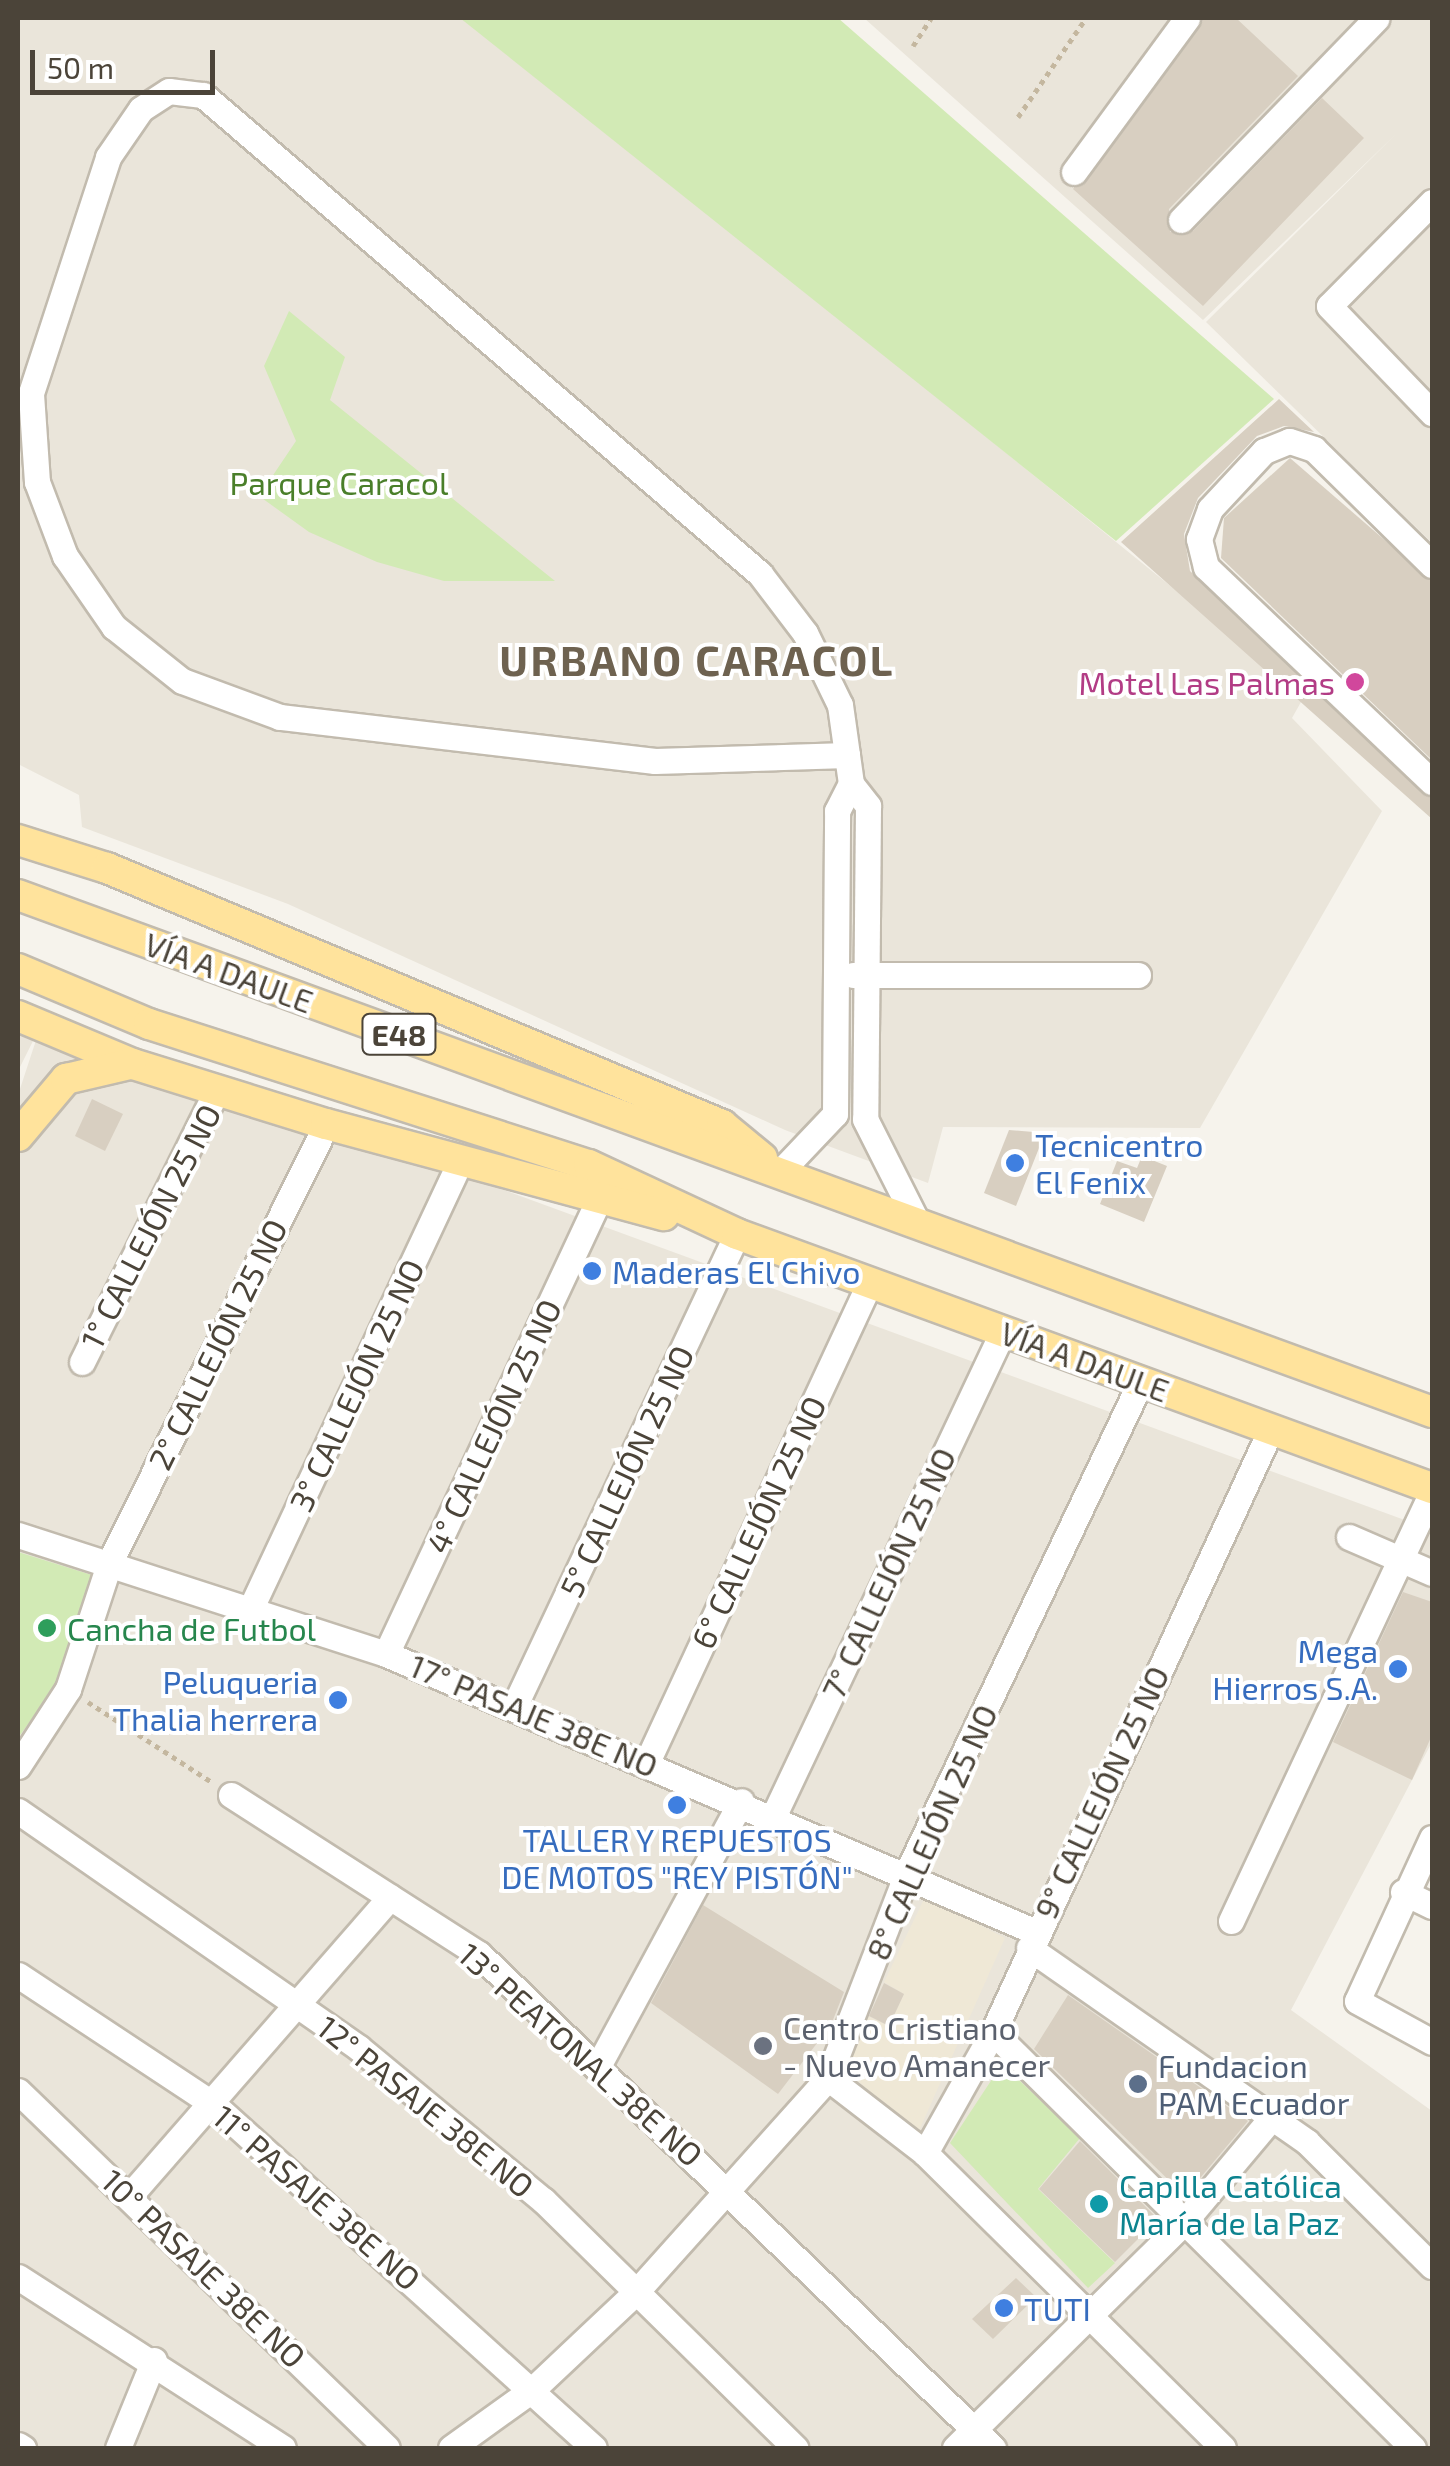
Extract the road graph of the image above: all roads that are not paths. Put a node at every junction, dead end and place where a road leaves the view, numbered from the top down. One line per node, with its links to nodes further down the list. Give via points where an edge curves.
1 (1187, 18): 3 (street)
2 (1377, 18): 5 (street)
3 (1074, 172)
4 (1430, 209): 6 (street, via 1329,306)
5 (1181, 220)
6 (1432, 413)
7 (1432, 565): 9 (street, via 1314,449 1289,442 1264,450 1210,509 1199,539 1206,567)
8 (847, 756): 8 (street, via 840,706 805,633 760,574 203,96 169,91 141,109 108,157 32,394 37,482 65,556 114,627 182,681 280,717 655,761); 10 (street)
9 (1432, 782)
10 (851, 784): 14 (street, via 837,811); 15 (street, via 868,806)
11 (18, 840): 23 (main road, VÍA A DAULE / E48, via 107,868 722,1126)
12 (18, 895): 23 (main road, VÍA A DAULE / E48)
13 (18, 970): 26 (main road, VÍA A DAULE / E48, via 166,1030 589,1166)
14 (839, 975): 15 (street); 23 (street, via 835,1114)
15 (868, 975): 16 (street); 25 (street, via 865,1119)
16 (1138, 975)
17 (18, 1016): 18 (main road, E48)
18 (133, 1064): 19 (main road, VÍA A DAULE / E48); 21 (main road, via 66,1079)
19 (218, 1090): 20 (main road, VÍA A DAULE / E48); 29 (street, 1° CALLEJÓN 25 NO)
20 (326, 1124): 22 (main road, VÍA A DAULE / E48); 37 (street, 2° CALLEJÓN 25 NO)
21 (18, 1136)
22 (461, 1160): 24 (main road, VÍA A DAULE / E48); 39 (street, 3° CALLEJÓN 25 NO)
23 (780, 1173): 25 (main road, VÍA A DAULE / E48)
24 (599, 1198): 26 (main road, VÍA A DAULE / E48); 40 (street, 4° CALLEJÓN 25 NO)
25 (918, 1224): 31 (main road, VÍA A DAULE / E48)
26 (737, 1234): 27 (main road, VÍA A DAULE / E48); 41 (street, 5° CALLEJÓN 25 NO)
27 (870, 1282): 28 (main road, VÍA A DAULE / E48); 42 (street, 6° CALLEJÓN 25 NO)
28 (1003, 1331): 30 (main road, VÍA A DAULE / E48); 46 (street, 7° CALLEJÓN 25 NO)
29 (82, 1362)
30 (1141, 1381): 32 (main road, VÍA A DAULE / E48); 49 (street, 8° CALLEJÓN 25 NO)
31 (1432, 1412)
32 (1271, 1429): 33 (main road, VÍA A DAULE / E48); 54 (street, 9° CALLEJÓN 25 NO)
33 (1432, 1490): 36 (street)
34 (18, 1534): 37 (street, 17° PASAJE 38E NO)
35 (1348, 1537): 36 (street)
36 (1398, 1559): 38 (street); 53 (street)
37 (109, 1564): 39 (street, 17° PASAJE 38E NO); 43 (street, 2° CALLEJÓN 25 NO, via 68,1689)
38 (1432, 1572)
39 (250, 1610): 40 (street, 17° PASAJE 38E NO)
40 (386, 1654): 41 (street, 17° PASAJE 38E NO)
41 (514, 1707): 42 (street, 17° PASAJE 38E NO)
42 (647, 1762): 45 (street, 17° PASAJE 38E NO)
43 (18, 1766)
44 (231, 1795): 51 (street, 13° PEATONAL 38E NO)
45 (741, 1801): 46 (street, 17° PASAJE 38E NO); 59 (street)
46 (774, 1815): 49 (street, 17° PASAJE 38E NO)
47 (22, 1821): 56 (street, 12° PASAJE 38E NO)
48 (1432, 1838): 50 (street)
49 (908, 1871): 54 (street, 17° PASAJE 38E NO); 60 (street, 8° CALLEJÓN 25 NO)
50 (1403, 1892): 52 (street); 58 (street, via 1357,2000)
51 (390, 1897): 56 (street); 59 (street, 13° PEATONAL 38E NO, via 479,1954)
52 (1432, 1906)
53 (1230, 1922)
54 (1032, 1940): 57 (street, 9° CALLEJÓN 25 NO); 63 (street, 17° PASAJE 38E NO)
55 (18, 1976): 62 (street, 11° PASAJE 38E NO)
56 (297, 2005): 62 (street); 70 (street, 12° PASAJE 38E NO, via 543,2200)
57 (993, 2032): 64 (street, 9° CALLEJÓN 25 NO); 67 (street)
58 (1432, 2042)
59 (598, 2066): 65 (street, 13° PEATONAL 38E NO)
60 (828, 2078): 64 (street); 65 (street, 8° CALLEJÓN 25 NO)
61 (18, 2091): 66 (street, 10° PASAJE 38E NO)
62 (213, 2104): 66 (street); 73 (street, 11° PASAJE 38E NO)
63 (1272, 2117): 67 (street); 68 (street, 17° PASAJE 38E NO)
64 (925, 2153): 71 (street)
65 (730, 2188): 70 (street, 8° CALLEJÓN 25 NO); 74 (street, 13° PEATONAL 38E NO)
66 (131, 2194): 77 (street, 10° PASAJE 38E NO)
67 (1184, 2222): 71 (street); 84 (street)
68 (1432, 2266)
69 (18, 2277): 72 (street)
70 (636, 2292): 73 (street, 8° CALLEJÓN 25 NO); 80 (street, 12° PASAJE 38E NO)
71 (1090, 2316): 74 (street); 83 (street)
72 (154, 2360): 75 (street); 76 (street)
73 (533, 2389): 78 (street, 8° CALLEJÓN 25 NO); 79 (street, 11° PASAJE 38E NO)
74 (974, 2430): 81 (street); 82 (street, 13° PEATONAL 38E NO)
75 (118, 2448)
76 (284, 2448)
77 (386, 2448)
78 (452, 2448)
79 (594, 2448)
80 (795, 2448)
81 (955, 2448)
82 (993, 2448)
83 (1223, 2448)
84 (1413, 2448)

